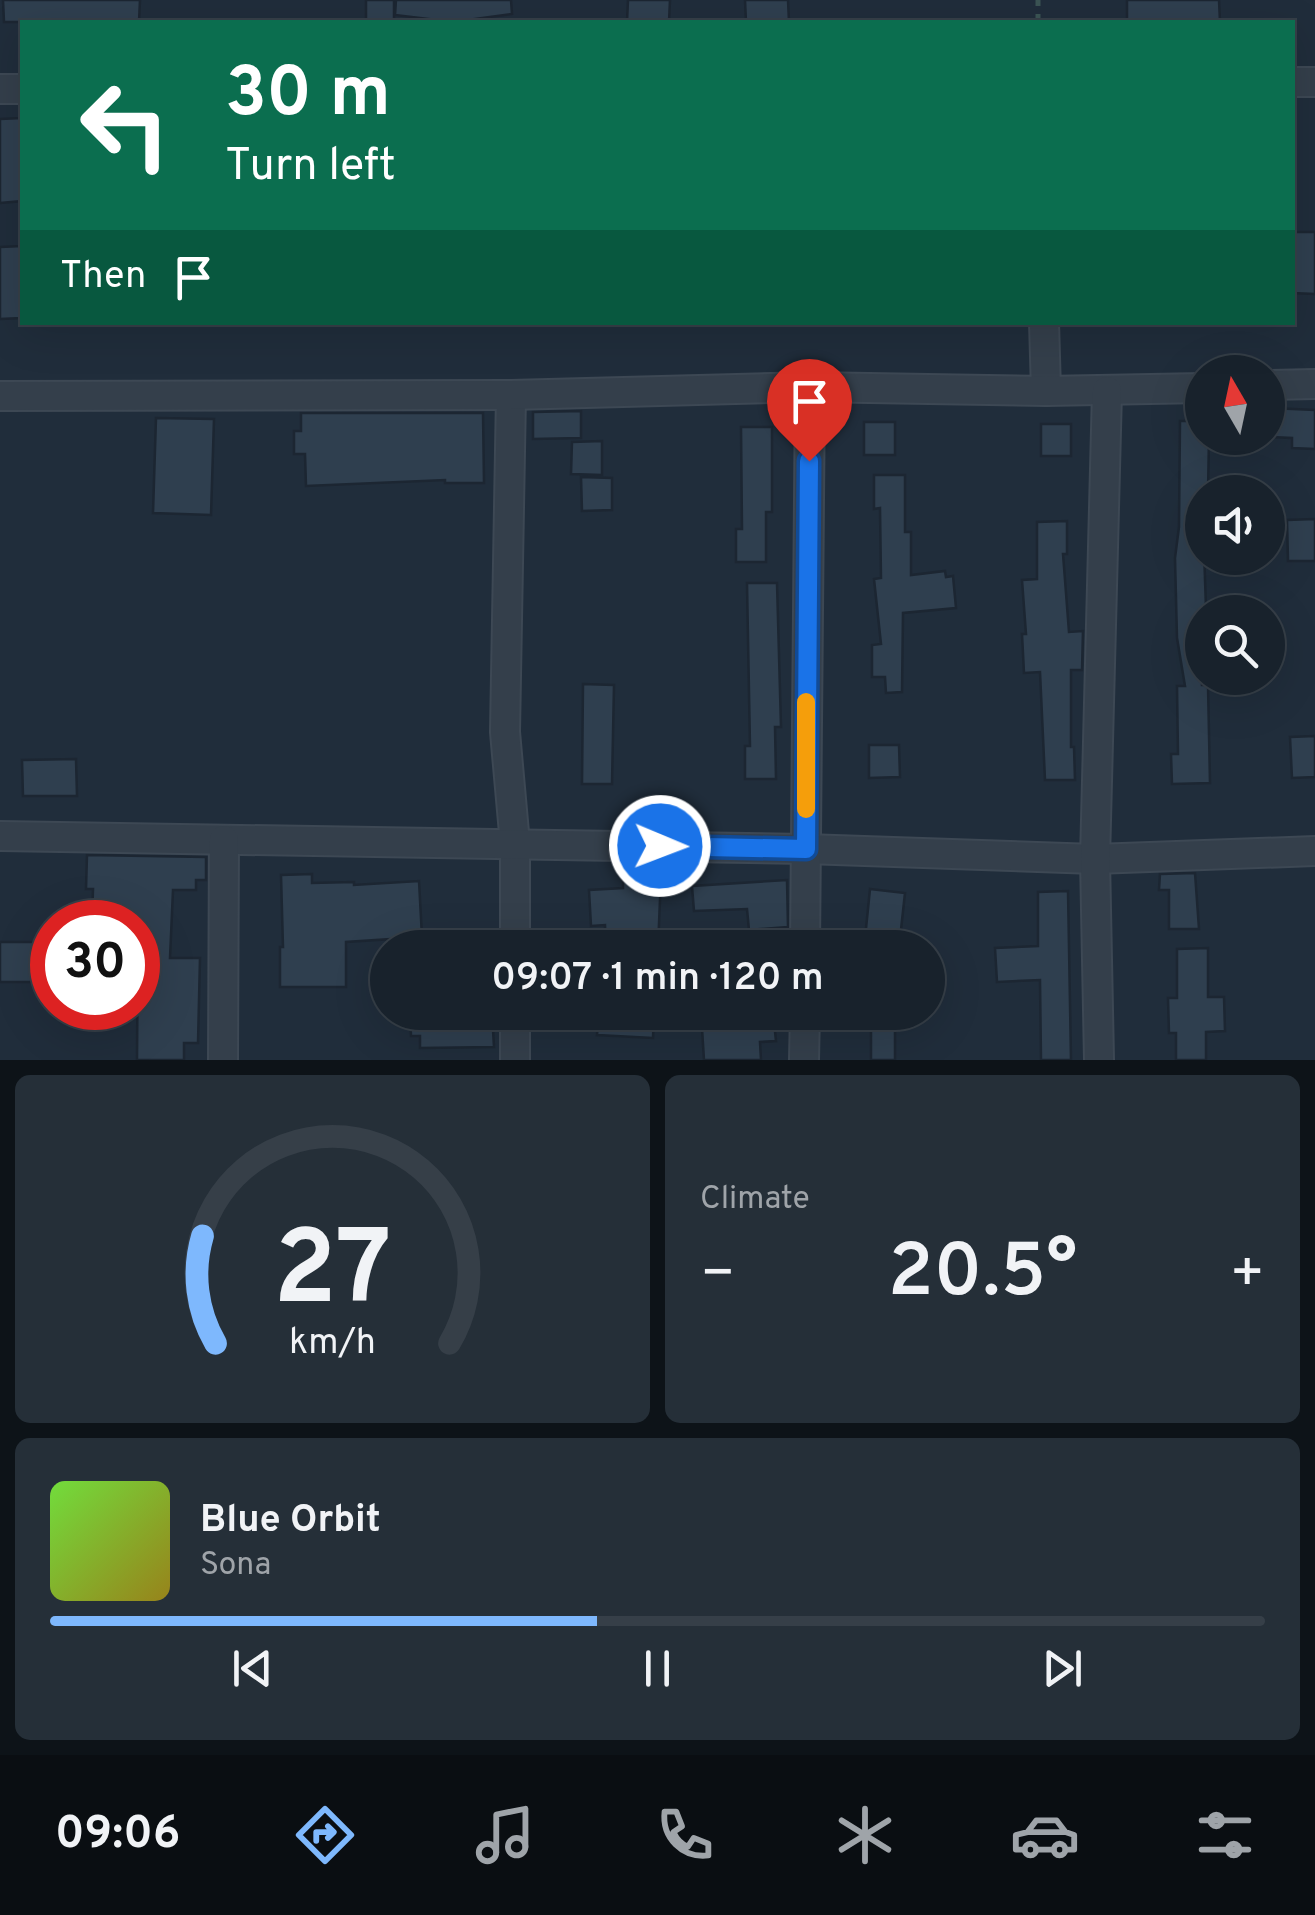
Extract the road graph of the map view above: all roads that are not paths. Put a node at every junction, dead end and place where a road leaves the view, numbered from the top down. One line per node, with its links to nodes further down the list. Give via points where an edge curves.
1 (1044, 325): 7 (street)
2 (1315, 384): 3 (street)
3 (1285, 385)
4 (810, 387): 7 (street); 8 (street); 13 (street)
5 (1185, 389): 6 (street)
6 (1107, 391): 7 (street); 15 (street)
7 (1046, 392)
8 (511, 394): 9 (street); 12 (street, via 504,732)
9 (0, 396)
10 (0, 836): 11 (street)
11 (224, 840): 12 (street); 20 (street)
12 (515, 844): 13 (street); 16 (street)
13 (806, 849): 15 (street); 17 (street)
14 (1315, 851): 15 (street)
15 (1096, 859): 23 (street)
16 (515, 930)
17 (805, 930)
18 (515, 1030): 21 (street)
19 (804, 1030): 22 (street)
20 (223, 1060)
21 (515, 1060)
22 (804, 1060)
23 (1099, 1060)

